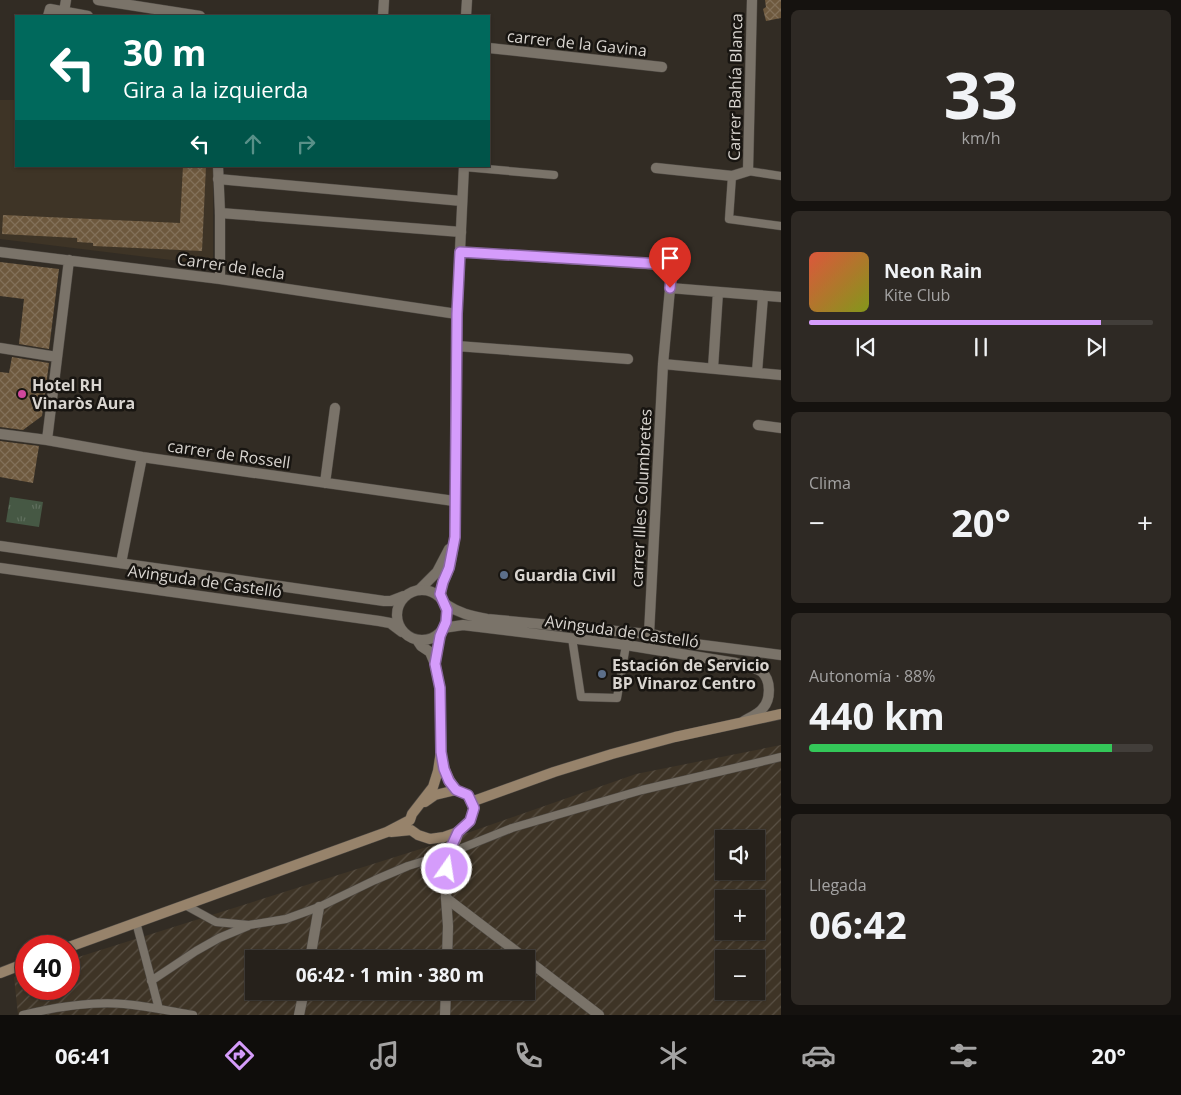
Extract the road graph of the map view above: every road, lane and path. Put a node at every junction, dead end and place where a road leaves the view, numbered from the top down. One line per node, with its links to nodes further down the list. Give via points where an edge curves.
1 (66, 0): 6 (street)
2 (98, 0): 9 (street)
3 (384, 0): 10 (street)
4 (467, 0): 11 (street)
5 (752, 0): 17 (street, Carrer Bahía Blanca)
6 (64, 12): 7 (street, via 50,9); 8 (street)
7 (48, 15)
8 (82, 15)
9 (194, 15)
10 (382, 15)
11 (466, 15)
12 (490, 48): 13 (street, carrer de la Gavina)
13 (662, 67)
14 (218, 167): 21 (street)
15 (464, 167): 18 (lane); 22 (street)
16 (656, 168): 19 (street, Carrer Bahía Blanca)
17 (748, 171): 19 (street, Carrer Bahía Blanca); 20 (lane)
18 (554, 175)
19 (732, 176): 24 (lane, via 729,219)
20 (781, 176)
21 (218, 179): 22 (street); 23 (street)
22 (462, 201): 25 (street)
23 (220, 213): 25 (street); 29 (street)
24 (781, 226)
25 (461, 232): 27 (street)
26 (0, 252): 28 (street, Carrer de Iecla)
27 (460, 252): 30 (street, carrer Illes Columbretes, via 662,264 669,268); 34 (street)
28 (69, 260): 29 (street, Carrer de Iecla); 37 (street)
29 (220, 279): 34 (street, Carrer de Iecla)
30 (670, 288): 31 (street); 39 (street, carrer Illes Columbretes)
31 (718, 292): 32 (street); 40 (street)
32 (763, 296): 33 (street); 41 (street)
33 (781, 297)
34 (457, 314): 35 (street)
35 (457, 346): 38 (street); 50 (street)
36 (0, 348): 37 (street)
37 (57, 357): 47 (street)
38 (628, 359)
39 (663, 364): 40 (street); 61 (street, carrer Illes Columbretes)
40 (713, 368): 41 (street)
41 (758, 372): 42 (street)
42 (781, 374)
43 (335, 408): 49 (street)
44 (758, 426): 45 (street)
45 (781, 428)
46 (0, 434): 47 (street, carrer de Rossell)
47 (47, 440): 48 (street, carrer de Rossell)
48 (142, 457): 49 (street, carrer de Rossell); 53 (street)
49 (325, 483): 50 (street, carrer de Rossell)
50 (454, 501): 51 (street)
51 (455, 537): 55 (street, via 437,572); 57 (street, via 440,594)
52 (0, 546): 53 (street, Avinguda de Castelló)
53 (121, 564): 56 (street, Avinguda de Castelló, via 384,601)
54 (0, 568): 59 (street, Avinguda de Castelló, via 379,621 390,623)
55 (419, 590): 56 (street); 57 (street, via 435,593)
56 (404, 596): 59 (street, via 396,615)
57 (443, 602): 58 (street, via 447,610); 60 (street, Avinguda de Castelló, via 457,612 487,619)
58 (443, 629): 62 (street, Avinguda de Castelló, via 463,625); 63 (street, via 426,641); 66 (street)
59 (402, 632): 63 (street)
60 (625, 632): 61 (street, Avinguda de Castelló); 64 (lane)
61 (649, 634): 65 (street, Avinguda de Castelló, via 679,642)
62 (572, 638): 64 (street, Avinguda de Castelló); 64 (lane, via 581,697 617,698)
63 (417, 640): 66 (street, via 430,652)
64 (626, 645): 68 (street, Avinguda de Castelló, via 736,663 762,671 768,680 769,694 763,708)
65 (781, 655)
66 (435, 664): 69 (main road, via 440,688)
67 (781, 714): 68 (main road)
68 (744, 721): 72 (main road, via 612,754)
69 (441, 752): 71 (main road, via 444,769); 73 (main road, via 433,787)
70 (781, 757): 77 (lane, via 642,790 512,828)
71 (456, 790): 72 (main road, via 468,795); 73 (main road, via 435,795)
72 (471, 802): 75 (main road, via 474,808 470,821)
73 (416, 808): 74 (main road, via 410,820)
74 (387, 832): 76 (main road, via 411,830); 79 (main road)
75 (458, 832): 76 (main road); 77 (main road)
76 (430, 839): 77 (main road)
77 (448, 854): 78 (street); 80 (lane, via 408,866)
78 (446, 898): 85 (street); 86 (street)
79 (185, 904): 81 (main road); 82 (lane, via 216,922)
80 (319, 908): 82 (lane, via 286,919); 84 (street)
81 (136, 922): 83 (main road); 90 (lane)
82 (249, 925): 90 (lane, via 219,938)
83 (80, 943)
84 (312, 950)
85 (447, 950)
86 (514, 950)
87 (535, 966): 98 (street)
88 (15, 967): 89 (main road)
89 (0, 972)
90 (151, 980): 93 (lane)
91 (302, 1000): 96 (street)
92 (446, 1000): 97 (street)
93 (159, 1010): 94 (lane, via 105,1003 47,1009); 95 (lane)
94 (24, 1015)
95 (193, 1015)
96 (299, 1015)
97 (445, 1015)
98 (600, 1015)

